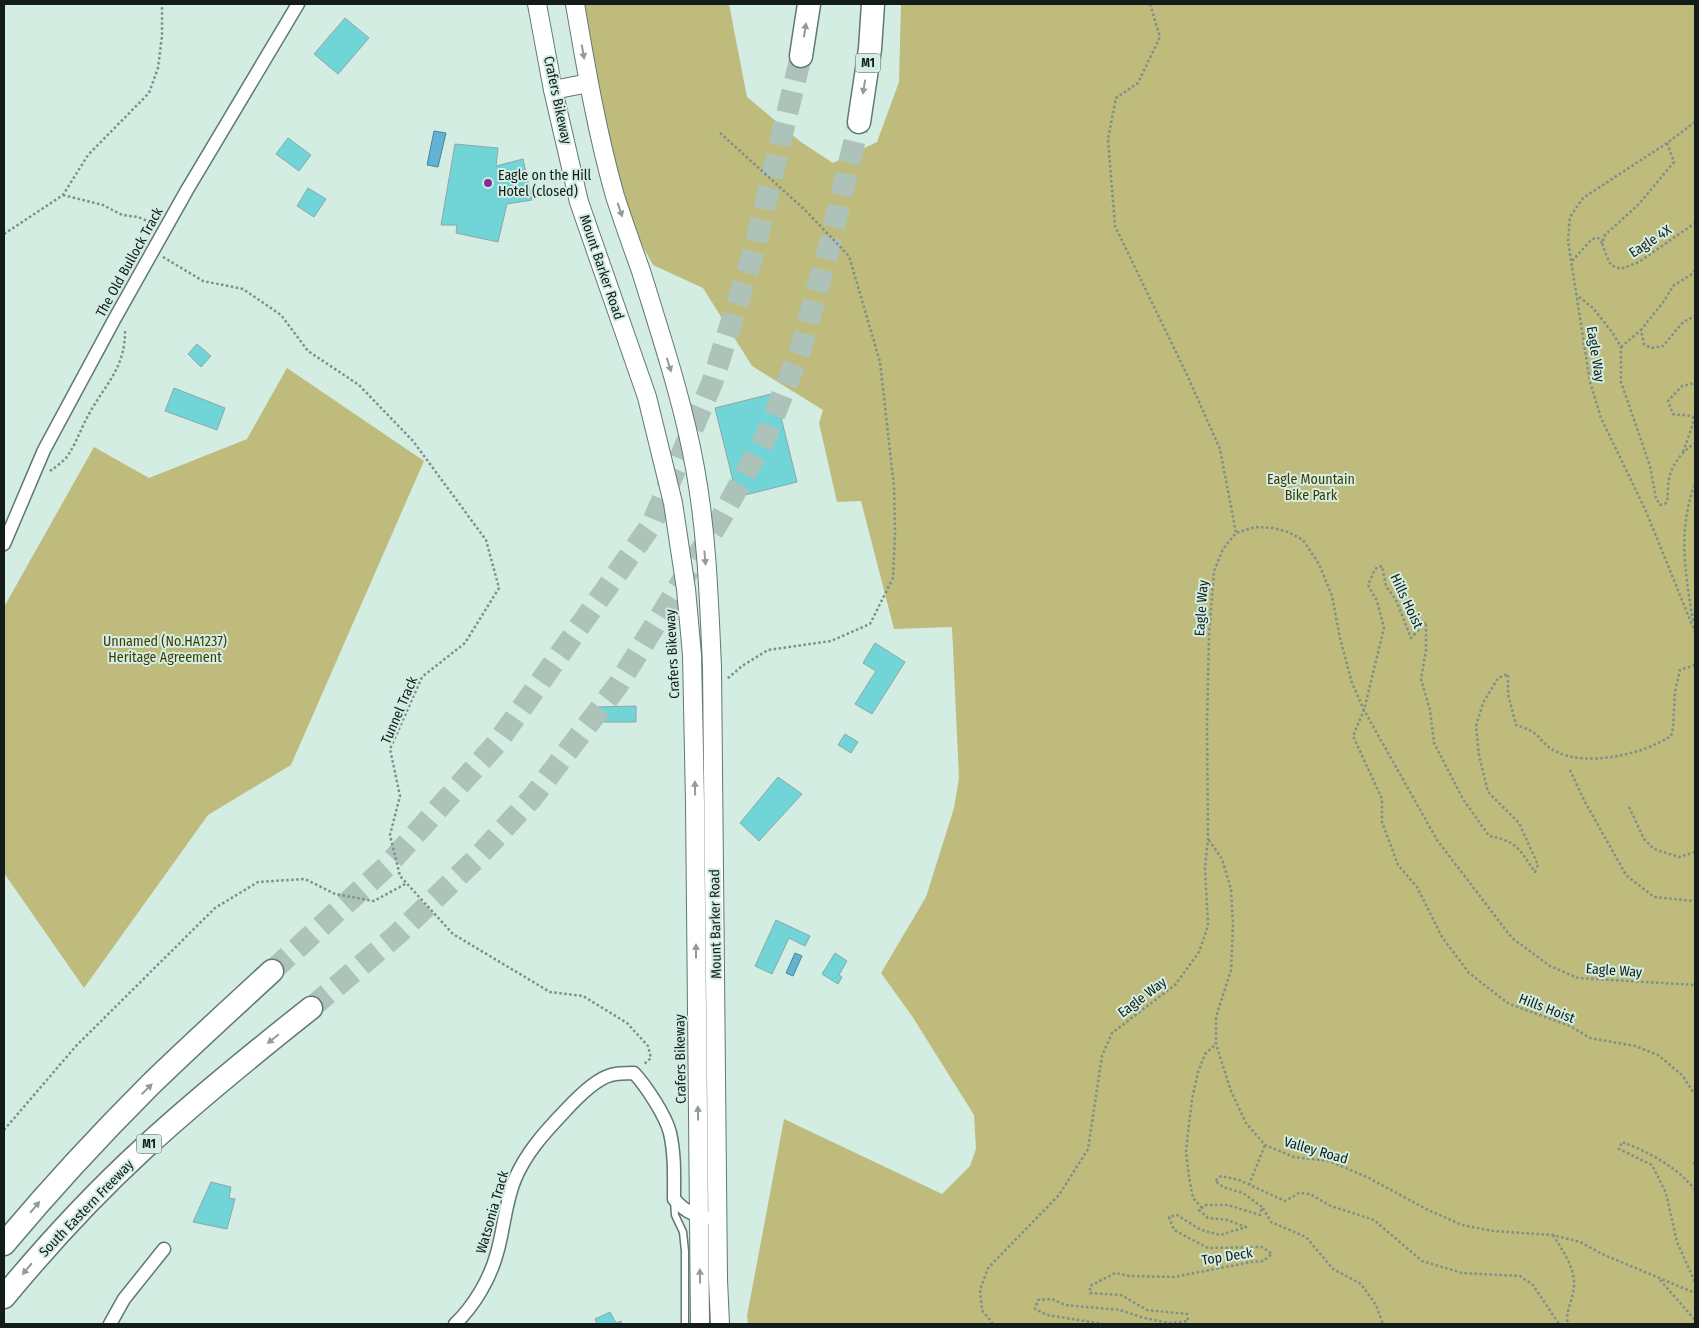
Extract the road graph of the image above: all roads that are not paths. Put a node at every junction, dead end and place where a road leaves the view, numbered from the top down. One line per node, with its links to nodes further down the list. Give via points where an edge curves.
1 (298, 4): 12 (street, The Old Bullock Track, via 153,250 44,450)
2 (537, 4): 8 (main road, Mount Barker Road)
3 (574, 4): 7 (main road, Mount Barker Road, one-way to 7)
4 (809, 4): 6 (highway, one-way to 4)
5 (873, 4): 9 (highway, M1, one-way to 9)
6 (801, 56)
7 (589, 83): 8 (main road); 10 (main road, Mount Barker Road, one-way to 10, via 616,198 678,394 695,466)
8 (553, 90): 11 (main road, Mount Barker Road, via 579,202 647,397)
9 (859, 122)
10 (702, 524): 11 (main road); 17 (main road, Mount Barker Road, one-way to 17, via 713,691)
11 (678, 528): 16 (main road, Mount Barker Road, one-way to 11, via 692,655)
12 (4, 544)
13 (272, 971): 18 (highway, one-way to 13, via 150,1085)
14 (311, 1008): 20 (highway, South Eastern Freeway / M1, one-way to 20, via 141,1151 84,1207)
15 (674, 1199): 16 (street, via 682,1208); 22 (street, Watsonia Track, via 670,1130 645,1085 634,1073 611,1075 593,1085 530,1152 515,1180 490,1271 473,1304); 23 (lane, via 685,1251)
16 (699, 1217): 17 (street); 24 (main road, Mount Barker Road, one-way to 16)
17 (718, 1219): 25 (main road, Mount Barker Road)
18 (4, 1244)
19 (164, 1249): 21 (street, via 124,1299)
20 (4, 1297)
21 (110, 1324)
22 (455, 1324)
23 (685, 1324)
24 (700, 1324)
25 (720, 1324)

